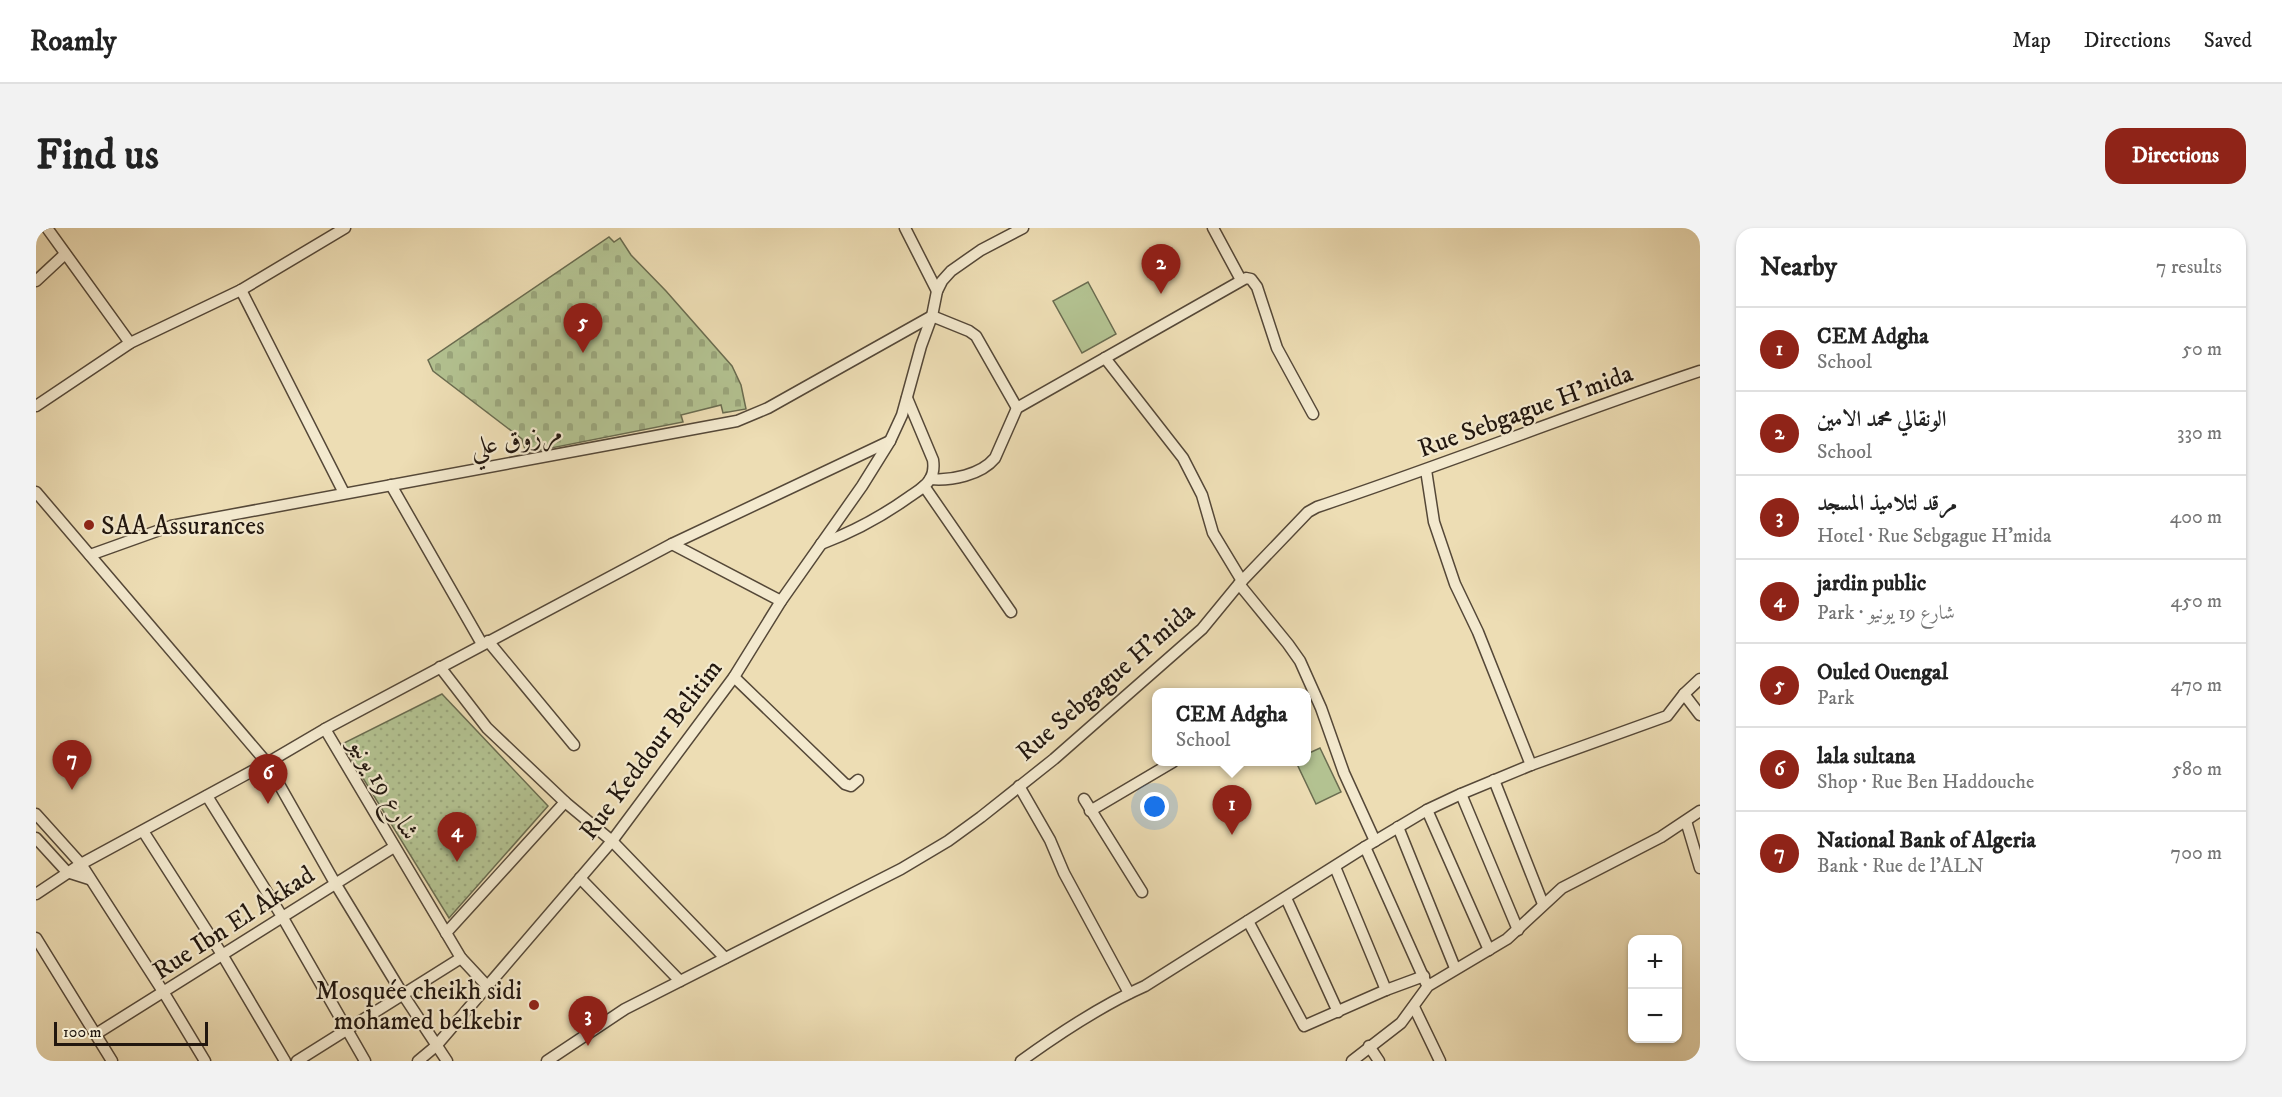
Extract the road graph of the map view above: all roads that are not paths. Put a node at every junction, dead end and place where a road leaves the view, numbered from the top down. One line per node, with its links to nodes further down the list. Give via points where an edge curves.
1 (47, 228): 6 (street)
2 (345, 228): 9 (street)
3 (905, 228): 10 (street)
4 (1023, 228): 10 (street, via 959,266)
5 (1214, 228): 7 (street)
6 (65, 254): 8 (street); 12 (street)
7 (1241, 280): 13 (street); 18 (street, via 1254,282 1277,348)
8 (36, 281)
9 (241, 290): 12 (street); 24 (street)
10 (937, 291): 11 (street, Rue Keddour Belitim)
11 (932, 316): 15 (street, Rue Keddour Belitim); 17 (street, via 976,336); 22 (street, مرزوق علي, via 750,417)
12 (130, 343): 16 (street)
13 (1105, 358): 17 (street); 28 (street, via 1183,458 1202,495 1213,533)
14 (1700, 372): 20 (street, Rue Sebgague H'mida)
15 (907, 398): 19 (street, Rue Keddour Belitim); 21 (street, via 933,460 934,471)
16 (36, 406)
17 (1017, 408): 21 (street, via 990,464 951,479)
18 (1313, 414)
19 (890, 441): 25 (street); 26 (street, Rue Keddour Belitim)
20 (1426, 470): 28 (street, Rue Sebgague H'mida, via 1308,512); 42 (street, via 1434,522 1455,584)
21 (927, 483): 26 (street, via 884,515); 30 (street)
22 (391, 485): 24 (street, مرزوق علي); 31 (street)
23 (36, 492): 27 (street)
24 (344, 493): 27 (street, مرزوق علي, via 171,526)
25 (672, 544): 29 (street); 31 (street)
26 (821, 544): 29 (street, Rue Keddour Belitim)
27 (90, 555): 41 (street)
28 (1241, 583): 35 (street, via 1300,661); 46 (street, Rue Sebgague H'mida, via 1202,629)
29 (781, 601): 33 (street, Rue Keddour Belitim)
30 (1011, 612)
31 (485, 642): 32 (street); 40 (street)
32 (440, 667): 39 (street); 50 (street, via 487,728)
33 (734, 677): 44 (street, via 845,784 851,786); 59 (street, Rue Keddour Belitim)
34 (1700, 679): 36 (street)
35 (1308, 688)
36 (1684, 694): 38 (street); 42 (street, via 1667,716)
37 (1311, 696): 60 (street)
38 (1700, 715)
39 (325, 729): 41 (street); 61 (street, شارع 19 يونيو)
40 (574, 745)
41 (267, 763): 48 (street); 68 (street)
42 (1531, 765): 45 (street)
43 (1166, 766): 52 (street)
44 (858, 780)
45 (1494, 780): 47 (street); 72 (street)
46 (1019, 786): 81 (street, Rue Sebgague H'mida, via 948,841 901,869); 89 (street)
47 (1461, 794): 51 (street); 75 (street)
48 (207, 796): 57 (street); 73 (street)
49 (1084, 799): 52 (street)
50 (565, 802): 59 (street); 76 (street)
51 (1427, 810): 56 (street); 78 (street)
52 (1090, 811): 69 (street)
53 (1700, 811): 55 (street)
54 (36, 814): 62 (street)
55 (1686, 821): 64 (street); 72 (street, via 1562,888)
56 (1398, 827): 60 (street); 82 (street)
57 (143, 831): 62 (street); 79 (street)
58 (36, 838): 65 (street)
59 (612, 841): 66 (street, Rue Keddour Belitim); 81 (street)
60 (1370, 844): 63 (street); 84 (street)
61 (394, 847): 68 (street, Rue Ibn El Akkad); 76 (street, شارع 19 يونيو)
62 (81, 864): 65 (street); 67 (street)
63 (1335, 867): 71 (street); 86 (street)
64 (1700, 868)
65 (67, 872): 67 (street); 70 (street)
66 (580, 878): 83 (street); 85 (street, Rue Keddour Belitim)
67 (89, 879): 87 (street)
68 (335, 883): 73 (street, Rue Ibn El Akkad); 88 (street)
69 (1142, 892)
70 (36, 894)
71 (1286, 898): 74 (street); 91 (street)
72 (1543, 904): 75 (street)
73 (283, 918): 79 (street, Rue Ibn El Akkad); 92 (street)
74 (1248, 921): 89 (street); 91 (street, via 1304,1026)
75 (1518, 930): 78 (street)
76 (447, 933): 80 (street, شارع 19 يونيو)
77 (36, 938): 93 (street)
78 (1489, 950): 82 (street)
79 (223, 956): 87 (street, Rue Ibn El Akkad); 98 (street)
80 (461, 958): 85 (street, شارع 19 يونيو); 88 (street)
81 (725, 958): 83 (street, Rue Sebgague H'mida)
82 (1455, 968): 84 (street)
83 (680, 981): 103 (street, Rue Sebgague H'mida, via 625,1009)
84 (1426, 981): 86 (street); 90 (street)
85 (488, 987): 94 (street, Rue Keddour Belitim)
86 (1386, 990): 91 (street)
87 (164, 993): 93 (street, Rue Ibn El Akkad); 97 (street)
88 (402, 993): 92 (street); 94 (street)
89 (1129, 993): 104 (street)
90 (1414, 1007): 95 (street, via 1401,1023); 107 (street)
91 (1338, 1012)
92 (347, 1030): 99 (street); 100 (street)
93 (96, 1034): 96 (street)
94 (436, 1046): 101 (street, Rue Keddour Belitim); 102 (street)
95 (1370, 1047): 105 (street); 106 (street)
96 (112, 1061)
97 (205, 1061)
98 (285, 1061)
99 (297, 1061)
100 (365, 1061)
101 (418, 1061)
102 (447, 1061)
103 (547, 1061)
104 (1021, 1061)
105 (1352, 1061)
106 (1379, 1061)
107 (1440, 1061)

